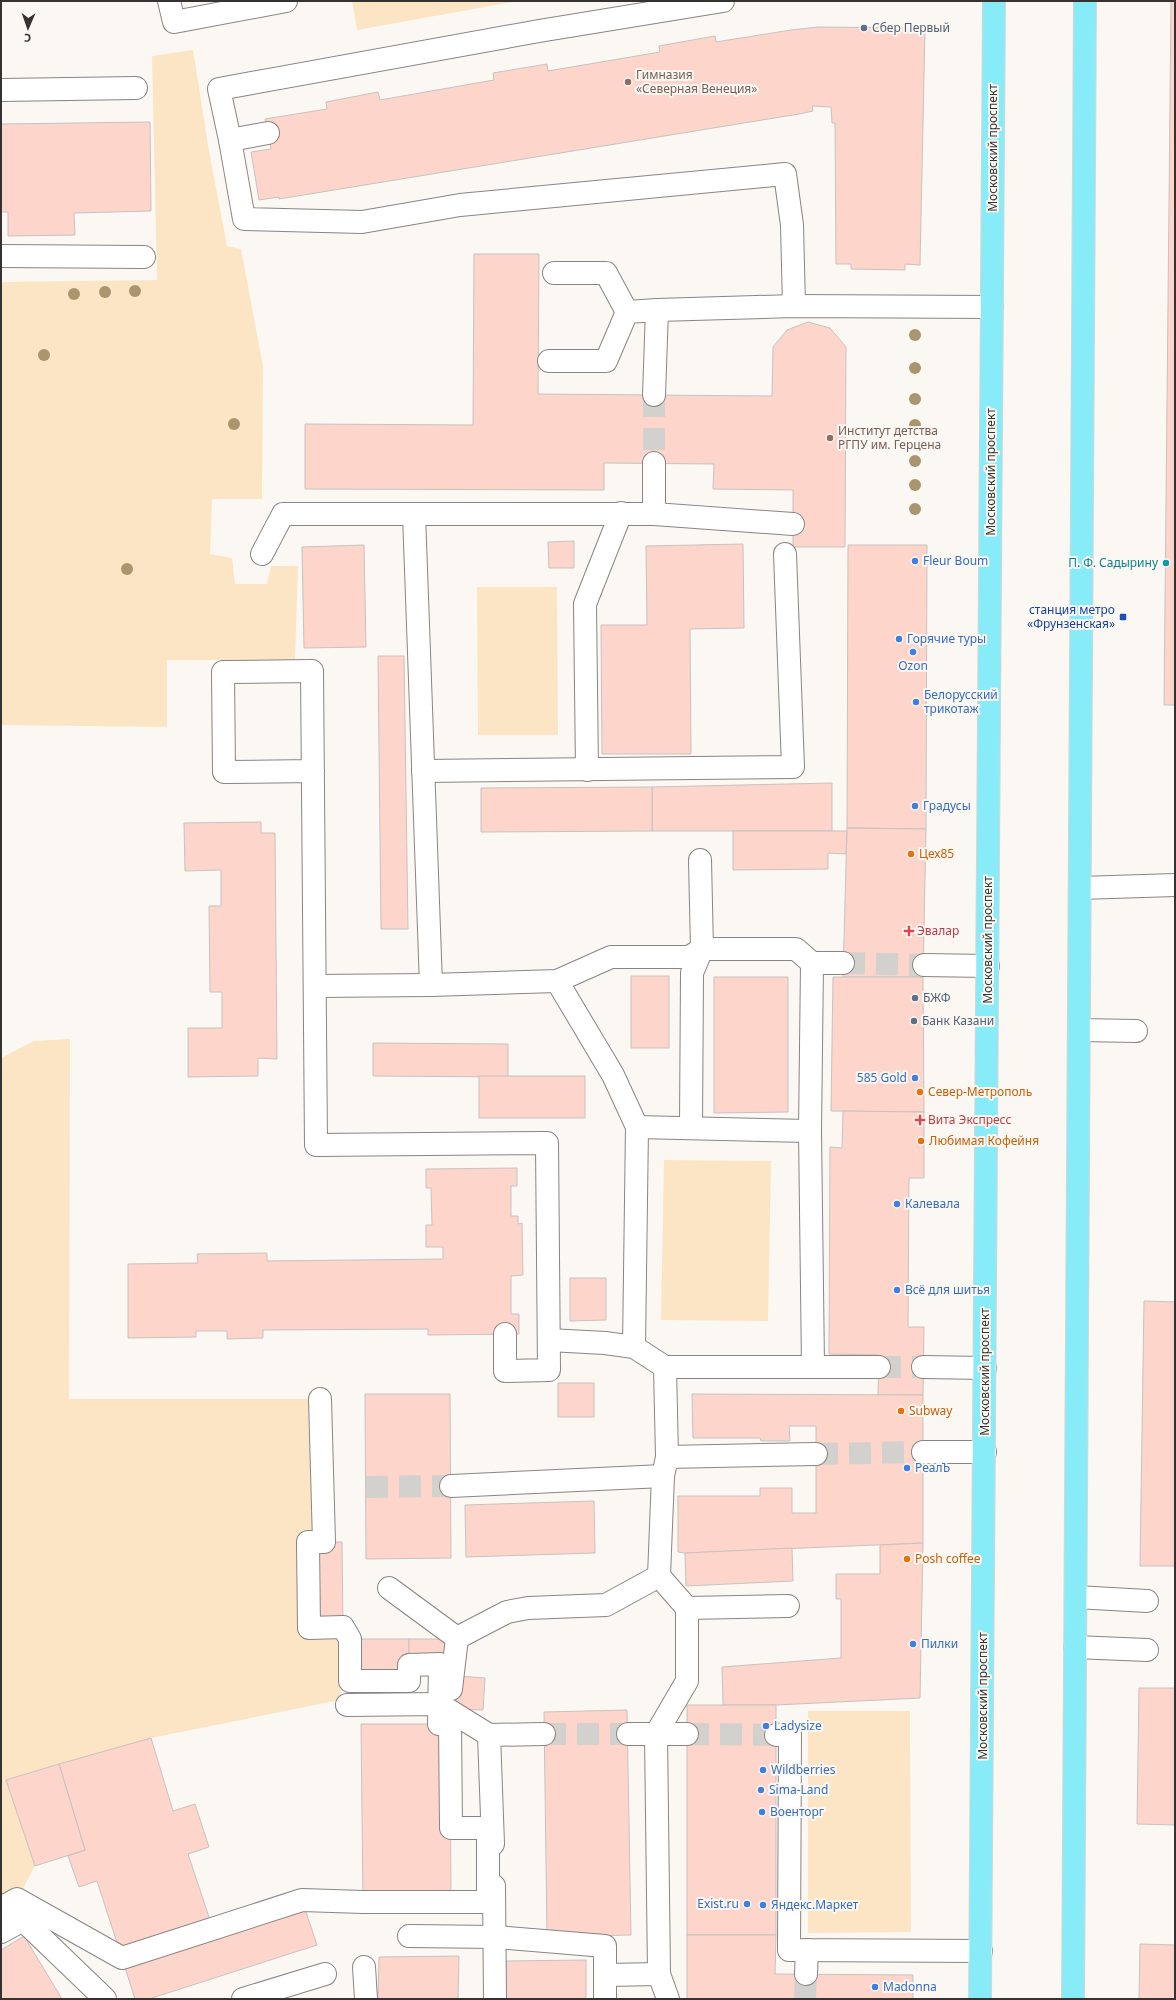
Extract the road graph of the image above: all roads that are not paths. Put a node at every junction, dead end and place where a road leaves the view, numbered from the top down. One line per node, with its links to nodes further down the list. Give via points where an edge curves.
1 (169, 1): 2 (lane, via 174,22)
2 (286, 1)
3 (723, 1): 9 (lane, via 539,31 219,89)
4 (994, 1): 14 (main road, Московский проспект)
5 (1085, 1): 31 (main road)
6 (136, 88): 7 (lane)
7 (1, 90)
8 (268, 133): 9 (lane)
9 (230, 140): 13 (lane, via 244,219 362,222 460,205 785,174 792,225)
10 (1, 256): 11 (lane)
11 (144, 257)
12 (554, 273): 16 (lane, via 606,273)
13 (794, 306): 14 (lane); 15 (lane)
14 (992, 307): 36 (main road, Московский проспект)
15 (657, 310): 16 (lane); 18 (lane)
16 (627, 312): 17 (lane, via 606,361)
17 (549, 361)
18 (654, 395)
19 (654, 463): 22 (lane)
20 (621, 513): 21 (lane); 22 (lane); 26 (lane, via 585,604)
21 (414, 514): 24 (lane, via 283,514); 28 (lane)
22 (654, 514): 23 (lane)
23 (792, 524)
24 (262, 554)
25 (785, 554): 26 (lane, via 793,767)
26 (586, 770): 28 (lane)
27 (313, 771): 27 (lane, via 312,671 223,672 224,772); 39 (lane)
28 (424, 771): 38 (lane)
29 (700, 860): 32 (lane)
30 (1175, 885): 31 (lane)
31 (1080, 888): 40 (main road)
32 (702, 949): 33 (lane, via 796,949); 37 (lane, via 689,957 611,957); 43 (lane, via 692,973)
33 (812, 963): 34 (lane); 44 (lane)
34 (843, 963)
35 (924, 965): 36 (lane)
36 (988, 966): 52 (main road, Московский проспект)
37 (557, 981): 38 (lane); 42 (lane, via 613,1075)
38 (431, 985): 39 (lane)
39 (315, 986): 46 (lane, via 316,1146 547,1143)
40 (1079, 1030): 41 (lane); 61 (main road)
41 (1136, 1031)
42 (637, 1127): 43 (lane); 47 (lane)
43 (691, 1127): 44 (lane)
44 (810, 1131): 48 (lane)
45 (505, 1334): 46 (lane, via 505,1371 549,1370)
46 (549, 1340): 47 (lane)
47 (634, 1347): 49 (lane)
48 (814, 1366): 49 (lane); 50 (lane)
49 (665, 1367): 57 (lane)
50 (879, 1367)
51 (923, 1367): 52 (lane)
52 (985, 1368): 55 (main road, Московский проспект)
53 (320, 1399): 69 (lane, via 324,1542 308,1542 309,1628 343,1627 350,1639 350,1681 409,1681 408,1665 440,1664)
54 (922, 1452): 55 (lane)
55 (984, 1452): 81 (main road, Московский проспект)
56 (816, 1454): 57 (lane)
57 (665, 1467): 58 (lane); 59 (lane)
58 (451, 1486)
59 (659, 1576): 64 (lane); 65 (lane, via 606,1605 528,1608 507,1612)
60 (389, 1588): 65 (lane)
61 (1076, 1598): 62 (lane); 66 (main road)
62 (1147, 1601)
63 (788, 1606): 64 (lane)
64 (686, 1608): 72 (lane, via 687,1681)
65 (457, 1638): 69 (lane)
66 (1075, 1647): 67 (lane); 94 (main road)
67 (1147, 1650)
68 (347, 1705): 69 (lane)
69 (443, 1707): 74 (lane); 76 (lane, via 439,1724 450,1724 451,1828 488,1828 488,1902 302,1900 122,1958 17,1899)
70 (544, 1734): 74 (lane)
71 (628, 1734): 72 (lane)
72 (656, 1734): 73 (lane); 84 (lane)
73 (687, 1734)
74 (489, 1735): 79 (lane)
75 (776, 1735): 80 (lane, via 790,1734 789,1950)
76 (1, 1908)
77 (1, 1932): 87 (lane, via 23,1920)
78 (409, 1936): 79 (lane)
79 (496, 1937): 86 (lane, via 605,1946); 90 (lane)
80 (807, 1950): 81 (lane); 85 (lane)
81 (981, 1951): 93 (main road, Московский проспект)
82 (364, 1968): 89 (lane)
83 (324, 1974): 88 (lane)
84 (659, 1974): 86 (lane); 92 (lane)
85 (806, 1974)
86 (606, 1975): 91 (lane)
87 (105, 1999)
88 (243, 1999)
89 (366, 1999)
90 (495, 1999)
91 (606, 1999)
92 (668, 1999)
93 (980, 1999)
94 (1073, 1999)

